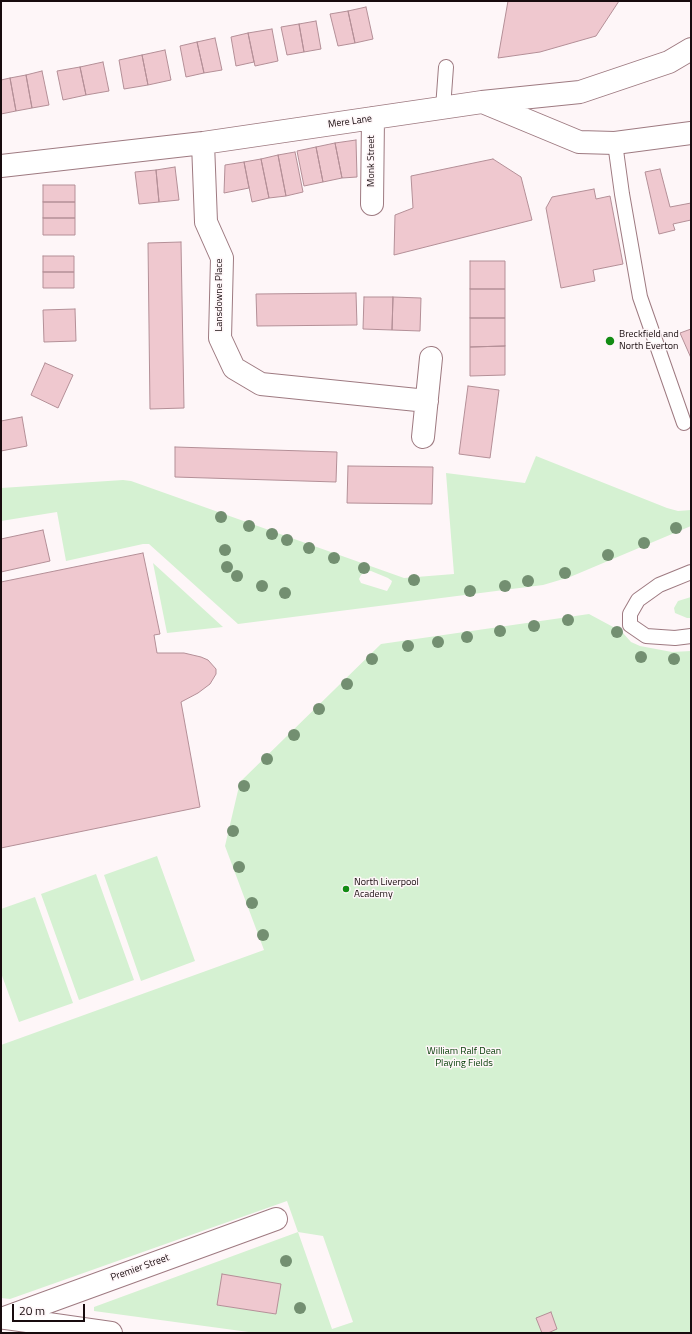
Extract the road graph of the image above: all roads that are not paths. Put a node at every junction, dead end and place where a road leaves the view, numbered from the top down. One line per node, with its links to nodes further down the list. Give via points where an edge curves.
1 (691, 49): 3 (street, Mere Lane, via 669,62 580,92)
2 (446, 68): 4 (lane)
3 (482, 102): 4 (street, Mere Lane); 7 (street, via 578,142)
4 (443, 108): 5 (street, Mere Lane)
5 (373, 118): 8 (street, Mere Lane); 10 (street, Monk Street)
6 (691, 133): 7 (street)
7 (615, 143): 13 (lane, via 640,297)
8 (203, 144): 9 (street, Mere Lane); 12 (street, Lansdowne Place, via 206,222 222,258 220,338 234,368 261,384)
9 (1, 166)
10 (372, 204)
11 (431, 358): 12 (street)
12 (427, 401): 14 (street)
13 (684, 423)
14 (423, 437)
15 (691, 572): 16 (lane, via 659,586 638,600 630,614 630,625 646,636)
16 (691, 636)
17 (276, 1219): 18 (street, Premier Street)
18 (2, 1318): 19 (street)
19 (111, 1333)

